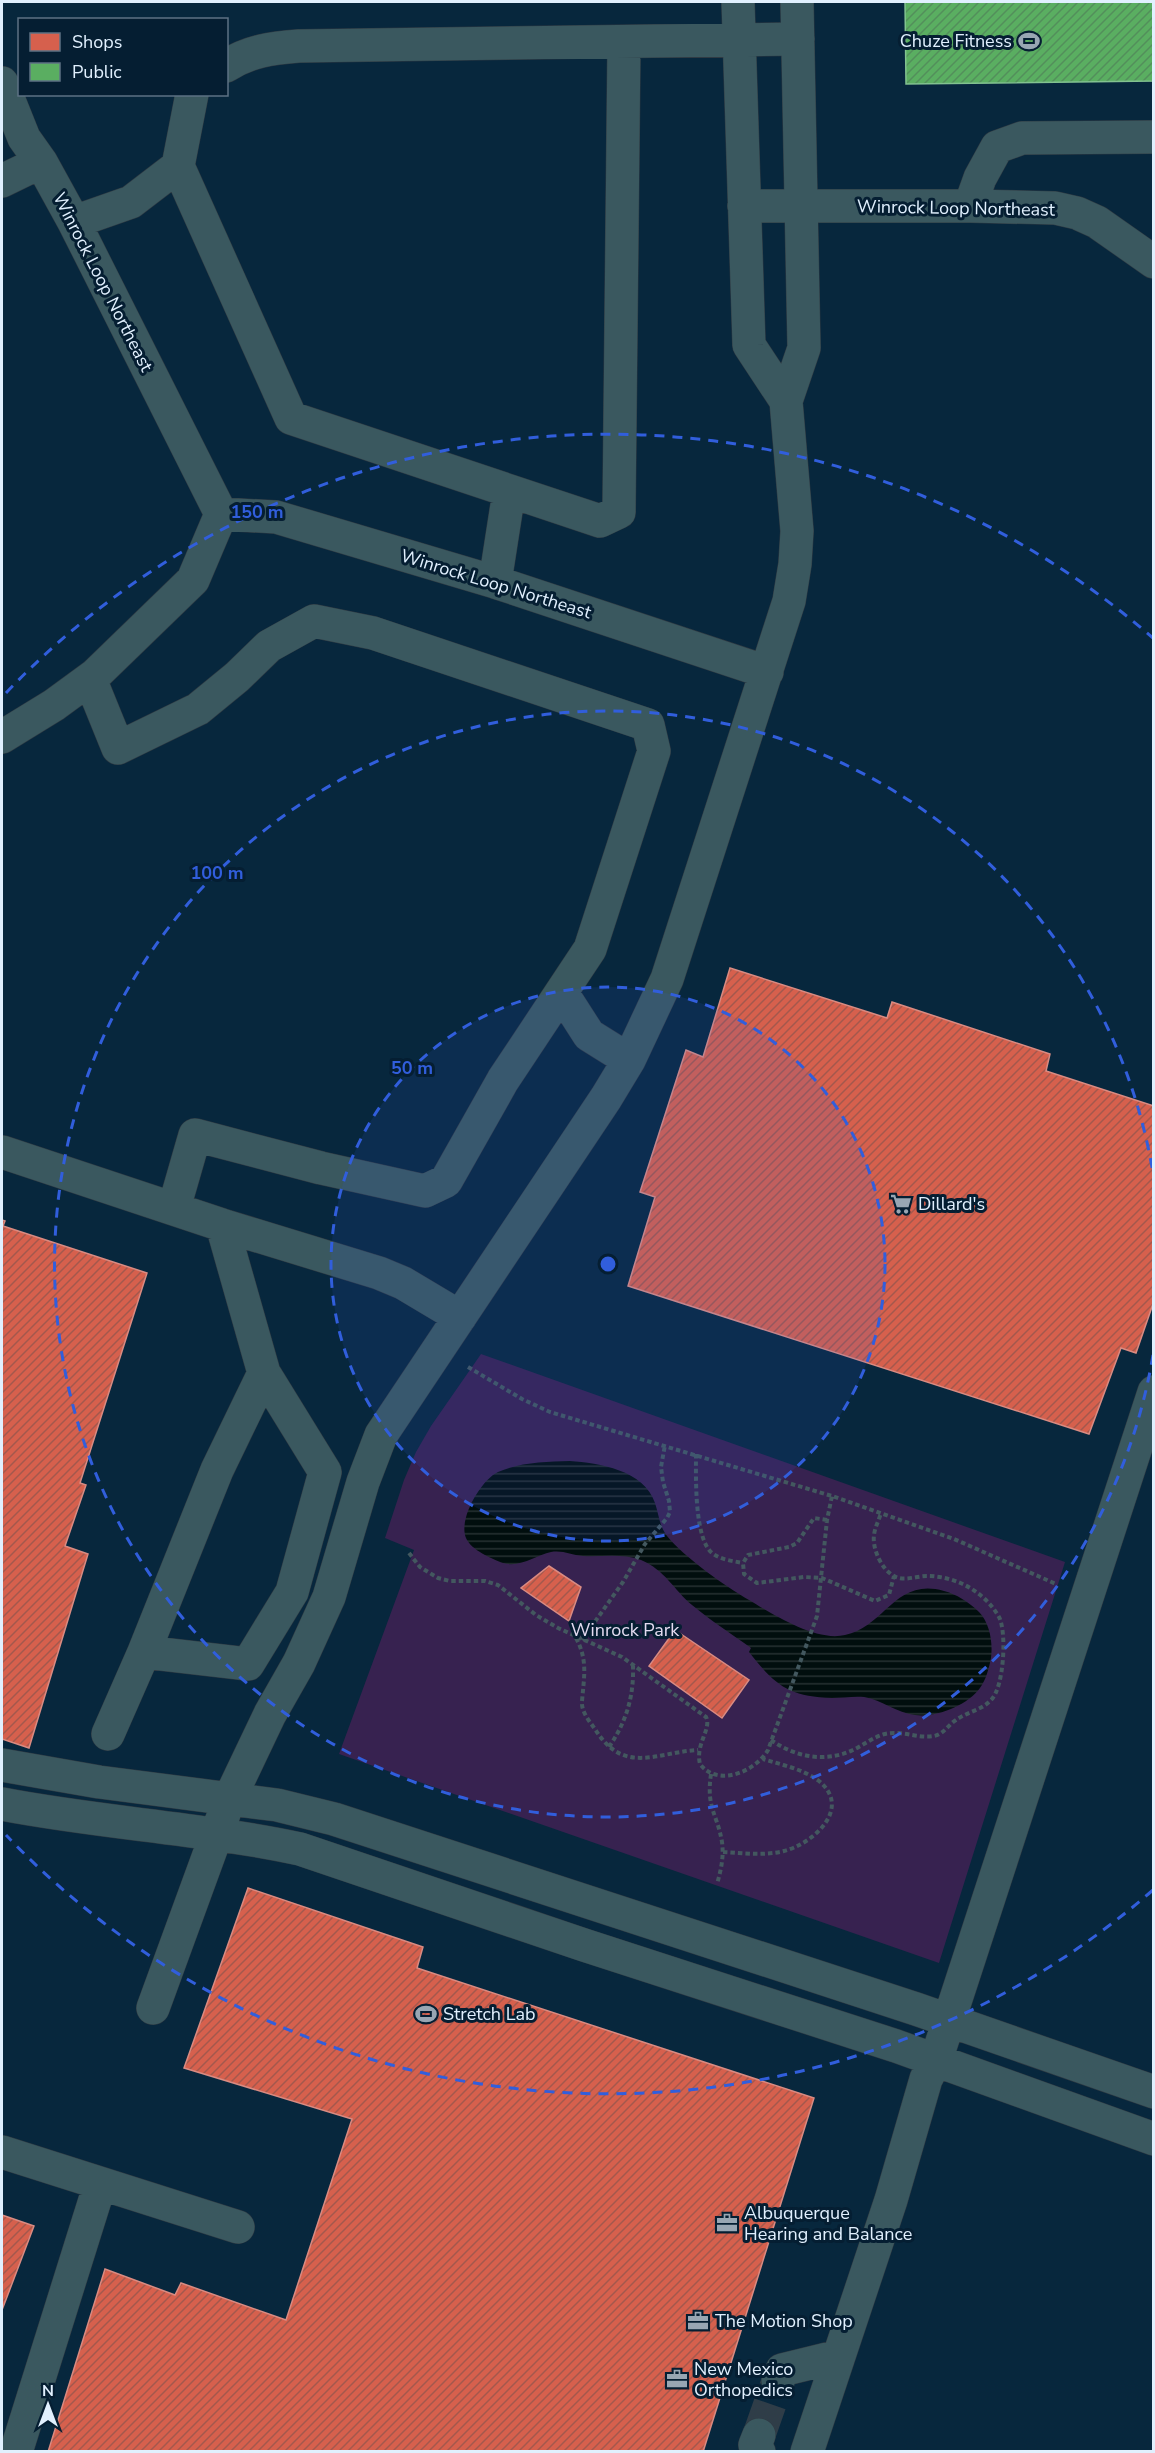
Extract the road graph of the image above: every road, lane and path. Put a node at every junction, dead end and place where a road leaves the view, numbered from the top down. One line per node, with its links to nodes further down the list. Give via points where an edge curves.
1 (738, 2): 4 (street)
2 (797, 2): 3 (street)
3 (798, 39): 4 (street); 14 (street)
4 (739, 40): 5 (street); 13 (street)
5 (624, 42): 6 (street, via 299,46 260,51); 19 (street, via 619,512 600,521)
6 (228, 65)
7 (2, 83): 10 (street, Winrock Loop Northeast, via 24,138)
8 (192, 96): 11 (street)
9 (1154, 137): 15 (street, via 1022,138 998,147)
10 (41, 162): 12 (street); 16 (street, Winrock Loop Northeast)
11 (178, 166): 16 (street, via 131,202); 19 (street, via 291,418)
12 (2, 181)
13 (744, 206): 14 (street, Winrock Loop Northeast); 18 (street, via 749,345)
14 (800, 206): 15 (street, Winrock Loop Northeast); 18 (street, via 804,348)
15 (970, 206): 17 (street, Winrock Loop Northeast, via 1032,206 1077,213 1117,234)
16 (74, 222): 20 (street, Winrock Loop Northeast)
17 (1154, 262)
18 (786, 401): 22 (street, via 796,499 795,564 789,601)
19 (509, 492): 21 (street)
20 (221, 514): 21 (street, Winrock Loop Northeast, via 276,517); 23 (street, via 193,580)
21 (495, 582): 22 (street, Winrock Loop Northeast)
22 (767, 672): 26 (street, via 667,979)
23 (90, 679): 24 (street); 25 (street, via 118,748 198,709 269,646 314,621 373,633 648,725 654,751 590,949)
24 (2, 737)
25 (562, 993): 26 (street, via 589,1035); 28 (street, via 502,1080 446,1181 425,1191 195,1135)
26 (629, 1060): 30 (street)
27 (2, 1152): 28 (street)
28 (174, 1208): 29 (street)
29 (222, 1225): 30 (street, via 380,1273); 32 (street)
30 (460, 1317): 56 (street, via 381,1436 326,1605)
31 (466, 1365): 34 (path, via 550,1412)
32 (264, 1373): 46 (street, via 217,1470); 46 (street, via 325,1472 292,1592 248,1664)
33 (1154, 1392): 63 (street)
34 (664, 1445): 35 (path); 45 (path, via 662,1467 670,1512)
35 (696, 1454): 36 (path); 40 (path, via 704,1542 713,1554)
36 (832, 1496): 37 (path); 38 (path)
37 (881, 1513): 41 (path, via 874,1544 885,1568); 43 (path, via 954,1539)
38 (827, 1520): 40 (path, via 814,1518 803,1537 789,1547 753,1553); 42 (path)
39 (409, 1553): 44 (path, via 420,1568 438,1578 498,1585 536,1615)
40 (743, 1563): 42 (path, via 744,1574 757,1583)
41 (894, 1576): 42 (path, via 888,1595 875,1601); 49 (path, via 929,1576 957,1582 993,1608 1004,1642 998,1690 993,1698 938,1735 898,1732 837,1755 795,1754)
42 (822, 1578): 49 (path, via 817,1616)
43 (1062, 1586)
44 (575, 1637): 45 (path); 50 (path, via 586,1668 582,1707)
45 (582, 1640): 47 (path)
46 (144, 1652): 48 (street)
47 (633, 1665): 50 (path, via 630,1706); 51 (path, via 706,1717 707,1728)
48 (108, 1734)
49 (771, 1740): 52 (path)
50 (609, 1747): 51 (path, via 623,1755 645,1759)
51 (698, 1750): 54 (path, via 700,1764)
52 (763, 1759): 54 (path, via 729,1776); 60 (path, via 820,1782 831,1800 829,1817 816,1835 795,1847 762,1854)
53 (2, 1765): 55 (street)
54 (711, 1774): 60 (path, via 709,1799)
55 (67, 1776): 56 (street); 58 (street)
56 (229, 1800): 59 (street); 63 (street, via 277,1805 334,1819)
57 (2, 1804): 58 (street)
58 (47, 1813): 59 (street)
59 (216, 1836): 62 (street); 64 (street, via 300,1849)
60 (723, 1852): 61 (path)
61 (717, 1884)
62 (153, 2008)
63 (950, 2020): 64 (street); 65 (street)
64 (936, 2060): 66 (street); 70 (street, via 926,2079)
65 (1154, 2092)
66 (1154, 2139)
67 (2, 2152): 68 (street)
68 (100, 2184): 69 (street); 72 (street)
69 (238, 2227)
70 (839, 2356): 71 (street, via 782,2370); 73 (street)
71 (778, 2381)
72 (16, 2451)
73 (807, 2451)

